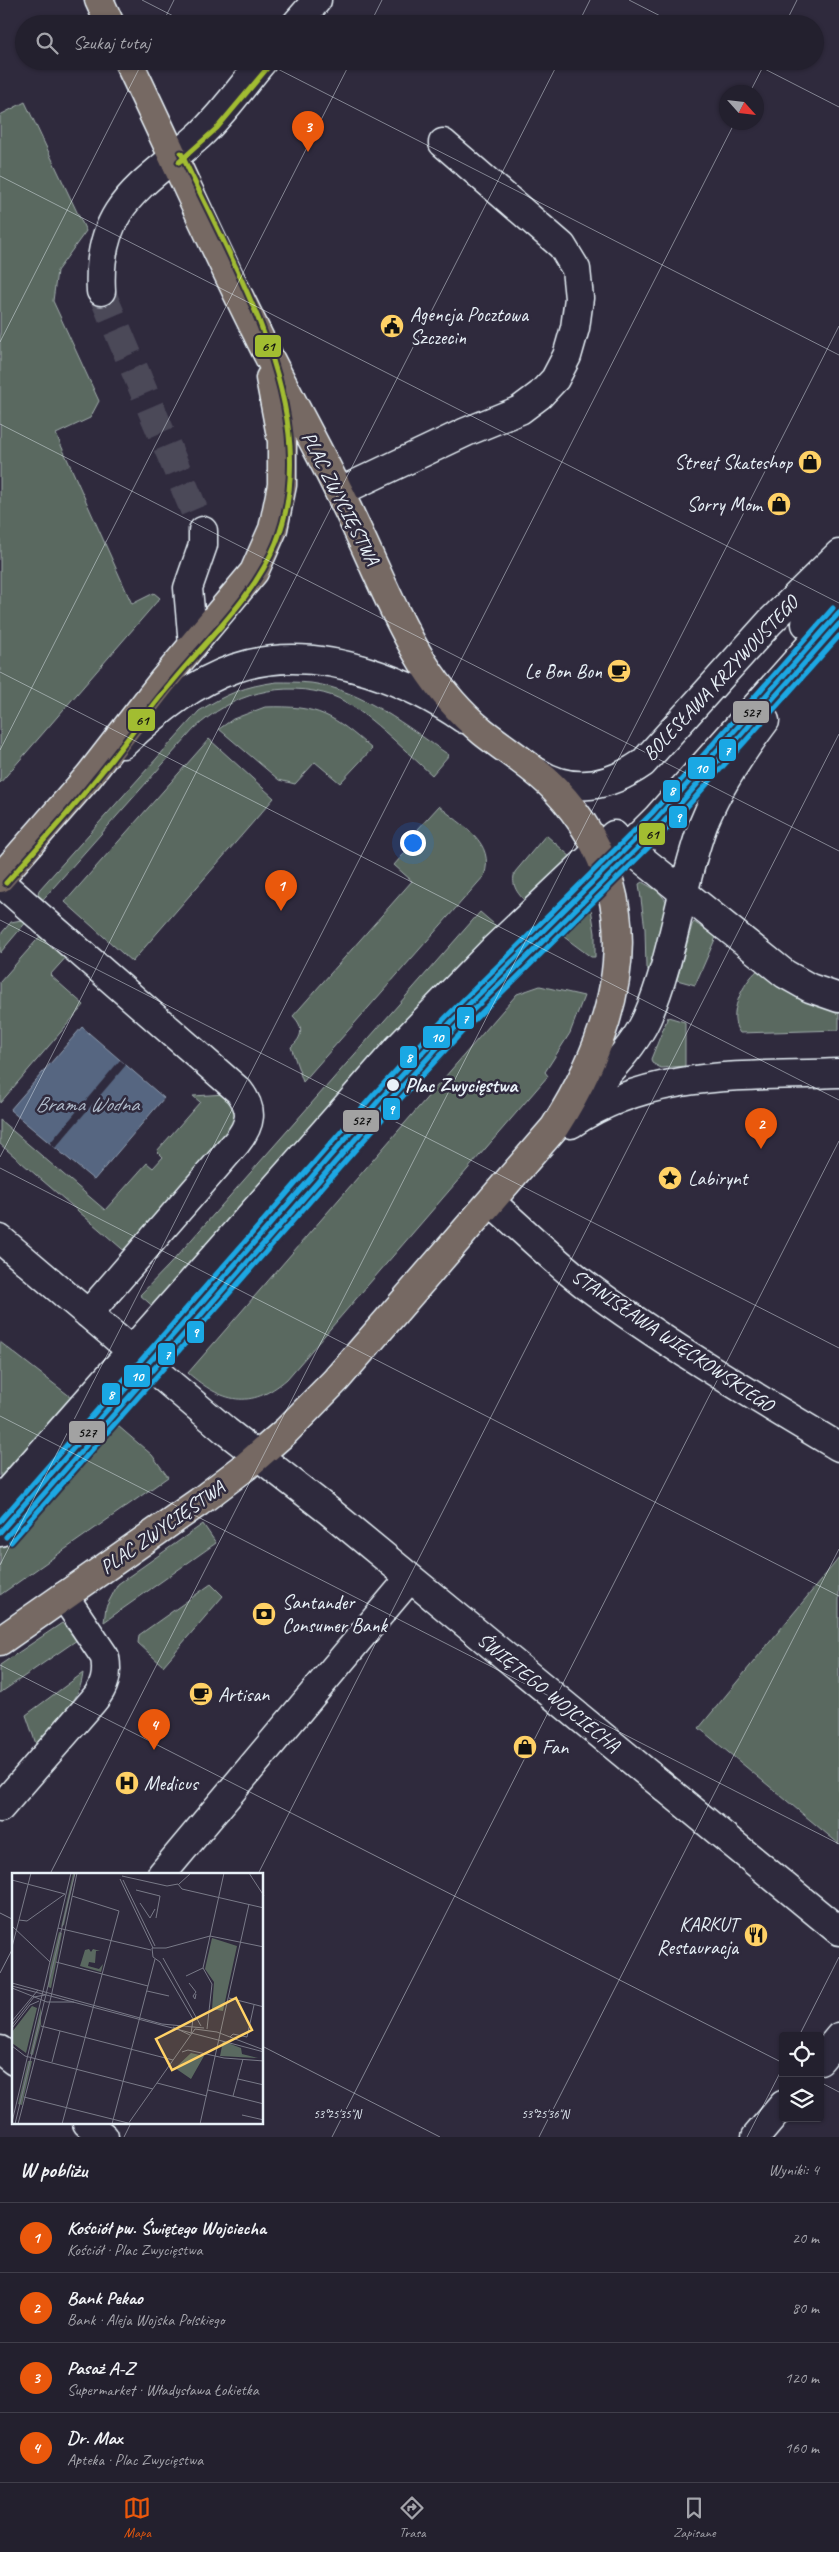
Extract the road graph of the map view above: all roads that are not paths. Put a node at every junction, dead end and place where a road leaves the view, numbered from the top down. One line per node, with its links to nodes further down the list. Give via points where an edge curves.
1 (99, 0): 3 (main road)
2 (317, 0): 4 (street)
3 (106, 15)
4 (304, 15)
5 (132, 70): 8 (main road)
6 (256, 70): 8 (street, via 212,123)
7 (443, 143): 11 (street, via 562,246 576,269 578,298 573,337 555,378 520,410)
8 (174, 156): 9 (street, via 121,207 102,249); 10 (main road)
9 (102, 291)
10 (257, 334): 11 (main road, PLAC ZWYCIĘSTWA); 17 (main road, PLAC ZWYCIĘSTWA, via 269,374 282,441 284,471 278,515 254,572)
11 (339, 492): 18 (main road, PLAC ZWYCIĘSTWA, via 424,664 459,709)
12 (203, 531): 17 (street, via 203,545 188,588)
13 (839, 554): 19 (street, BOLESŁAWA KRZYWOUSTEGO, via 770,622 643,763 607,782 580,786 561,784)
14 (839, 586): 21 (street, via 676,771)
15 (839, 613): 21 (street, via 690,782)
16 (839, 628): 24 (street, via 731,769 703,826)
17 (193, 645): 20 (main road, PLAC ZWYCIĘSTWA)
18 (481, 731): 19 (main road, PLAC ZWYCIĘSTWA); 20 (street, PLAC ZWYCIĘSTWA, via 423,694 368,672 319,660 262,660 217,675 184,693)
19 (535, 771): 21 (main road, PLAC ZWYCIĘSTWA)
20 (89, 776): 22 (main road, PLAC ZWYCIĘSTWA)
21 (611, 851): 24 (street, PLAC ZWYCIĘSTWA); 27 (main road, PLAC ZWYCIĘSTWA, via 618,934 614,990 594,1056 575,1094); 31 (street)
22 (0, 878)
23 (0, 882): 30 (street, via 239,1091 250,1108 250,1122 241,1137)
24 (684, 895): 25 (street, via 785,974 810,988); 27 (street, PLAC ZWYCIĘSTWA, via 658,991 645,1022 627,1049)
25 (839, 998)
26 (839, 1073): 27 (street, via 684,1080 642,1089 595,1109)
27 (541, 1146): 28 (main road, PLAC ZWYCIĘSTWA)
28 (492, 1202): 32 (street, STANISŁAWA WIĘCKOWSKIEGO, via 582,1282 702,1364); 33 (main road, PLAC ZWYCIĘSTWA, via 336,1380)
29 (0, 1239): 30 (street)
30 (88, 1314): 31 (street)
31 (140, 1357): 33 (street); 34 (street); 35 (street)
32 (839, 1447)
33 (258, 1456): 36 (street, ŚWIĘTEGO WOJCIECHA); 37 (main road, PLAC ZWYCIĘSTWA, via 175,1519)
34 (3, 1496)
35 (0, 1532)
36 (410, 1578): 40 (street); 41 (street, ŚWIĘTEGO WOJCIECHA)
37 (64, 1596): 38 (main road, PLAC ZWYCIĘSTWA); 39 (street, via 102,1651 107,1667 105,1683)
38 (0, 1640)
39 (0, 1808)
40 (163, 1873)
41 (839, 1931)
42 (839, 2037): 43 (street)
43 (824, 2055)
44 (779, 2110): 47 (street)
45 (88, 2124): 46 (street)
46 (104, 2137)
47 (756, 2137)

